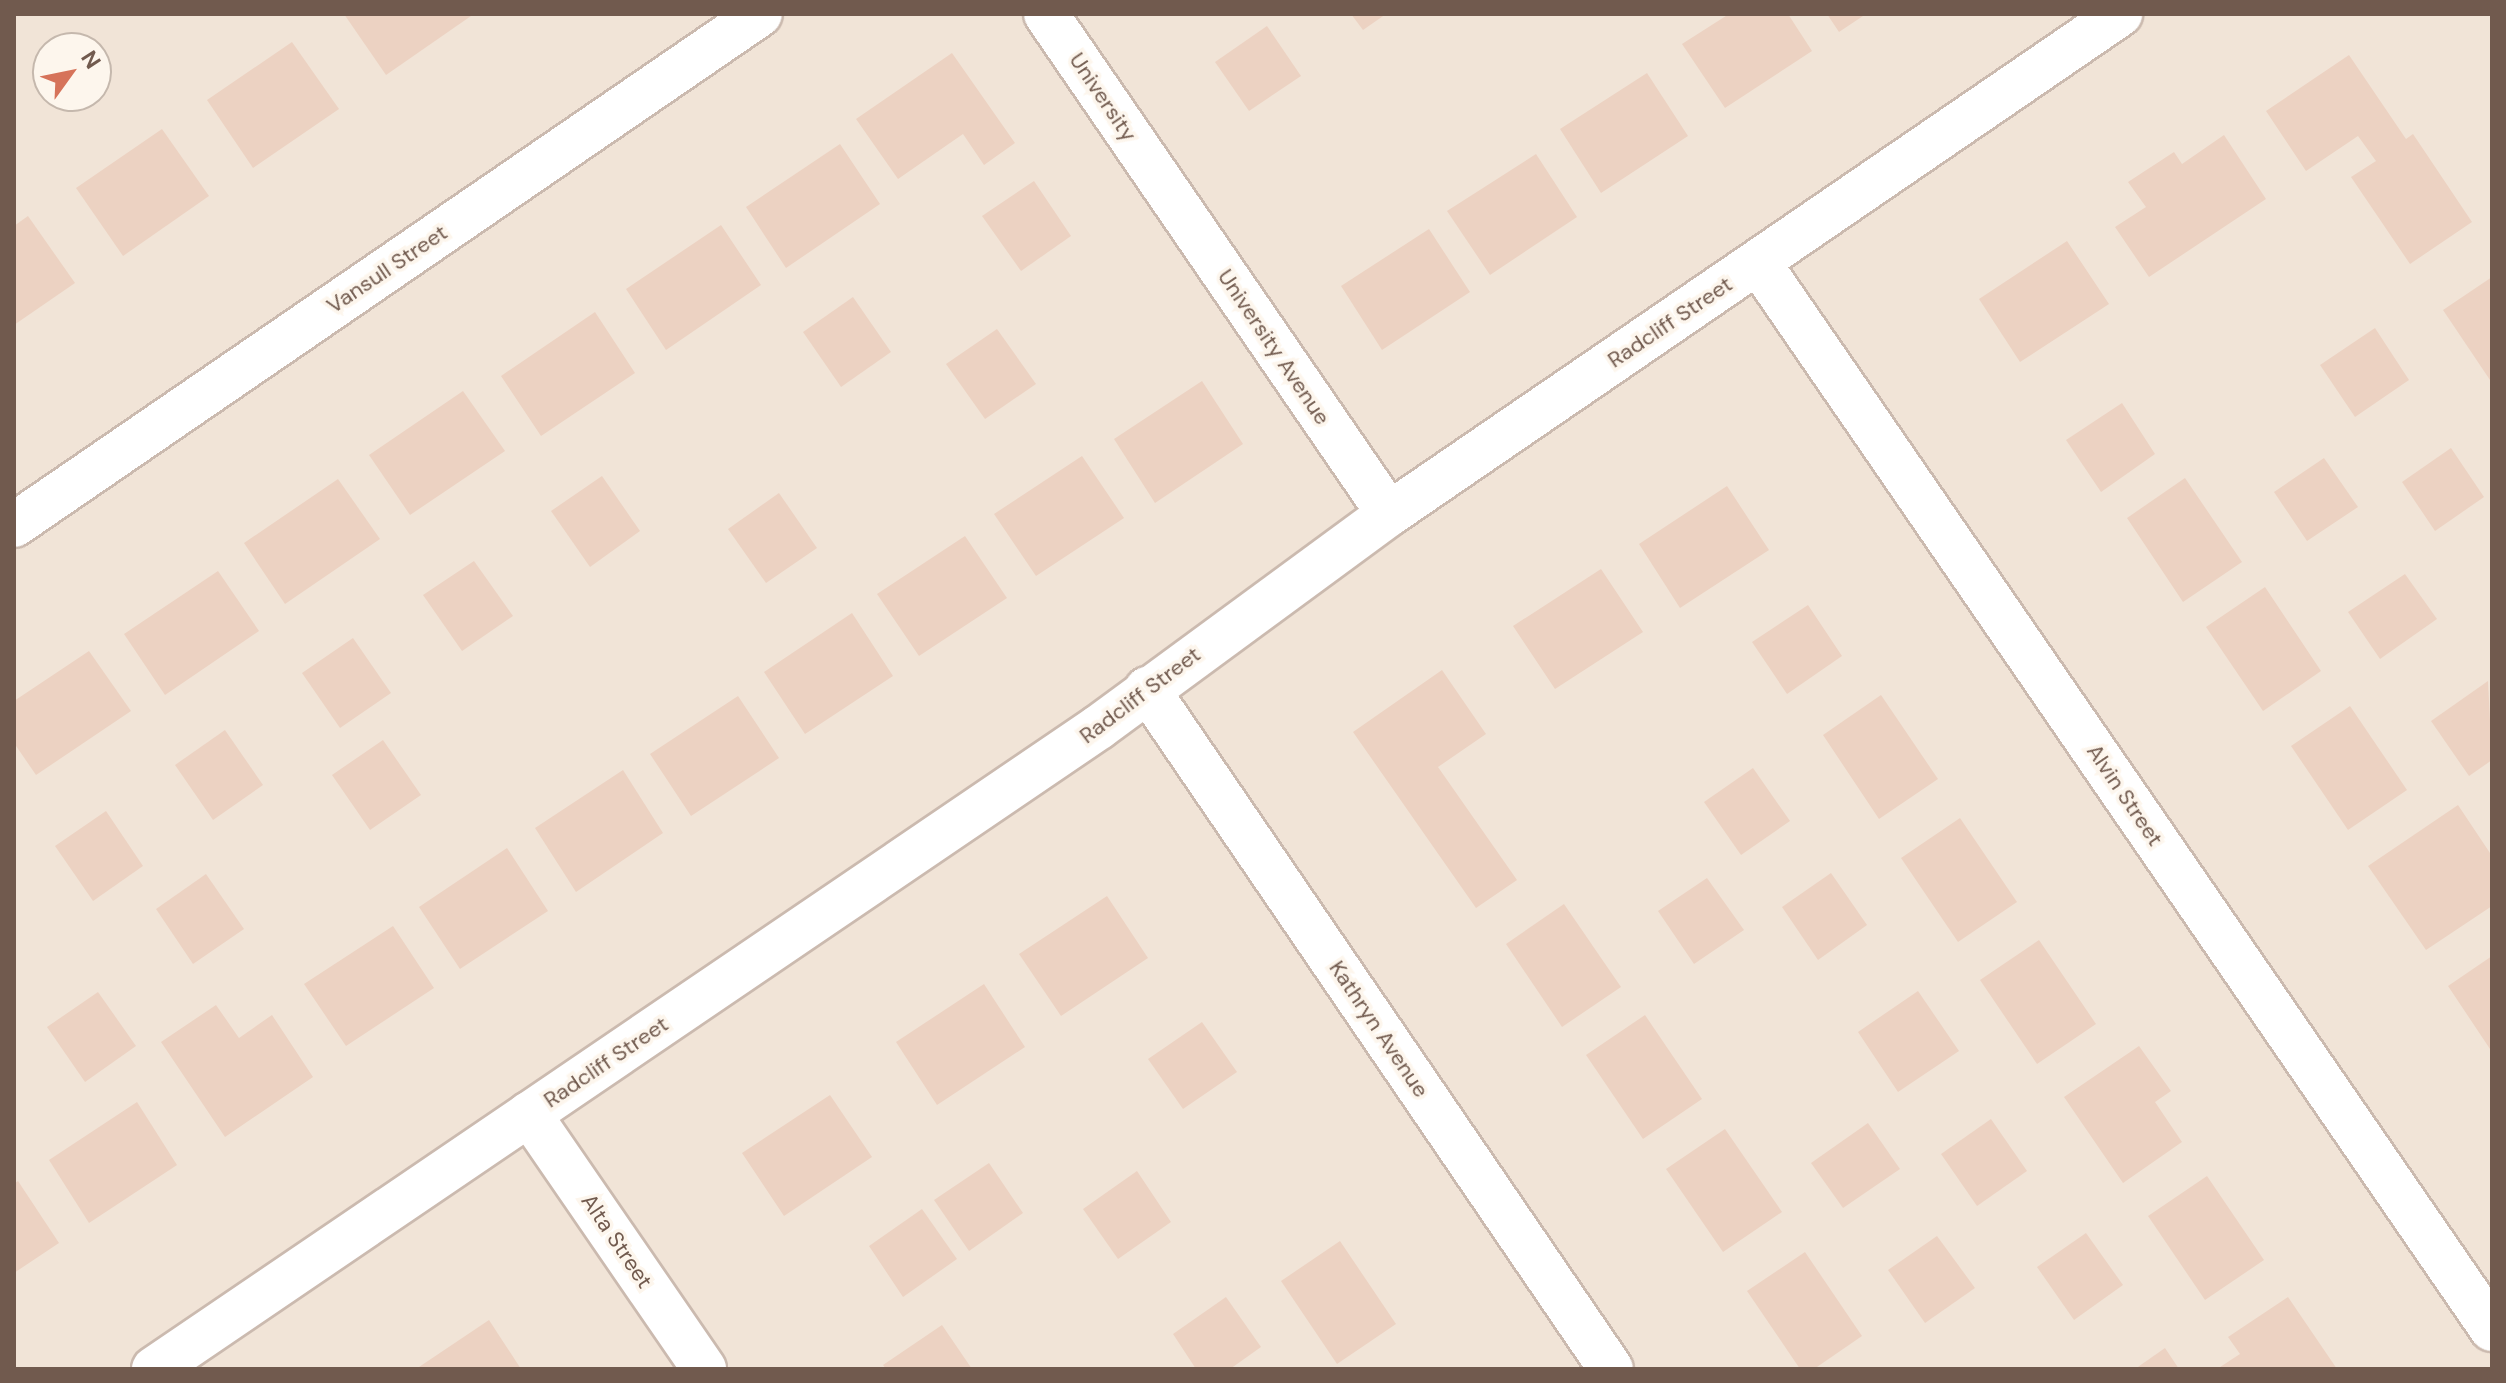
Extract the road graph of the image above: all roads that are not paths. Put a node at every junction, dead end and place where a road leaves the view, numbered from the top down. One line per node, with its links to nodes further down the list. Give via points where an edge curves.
1 (760, 14): 7 (street, Vansull Street)
2 (1046, 14): 4 (street, University)
3 (2120, 14): 5 (street, Radcliff Street)
4 (1160, 180): 6 (street, University Avenue)
5 (1758, 262): 6 (street, Radcliff Street); 10 (street, Alvin Street)
6 (1389, 514): 8 (street, Radcliff Street)
7 (14, 525)
8 (1147, 689): 9 (street, Radcliff Street, via 1099,727); 13 (street, Kathryn Avenue)
9 (529, 1114): 11 (street, Radcliff Street); 12 (street, Alta Street)
10 (2492, 1329)
11 (154, 1369)
12 (704, 1369)
13 (1611, 1369)

